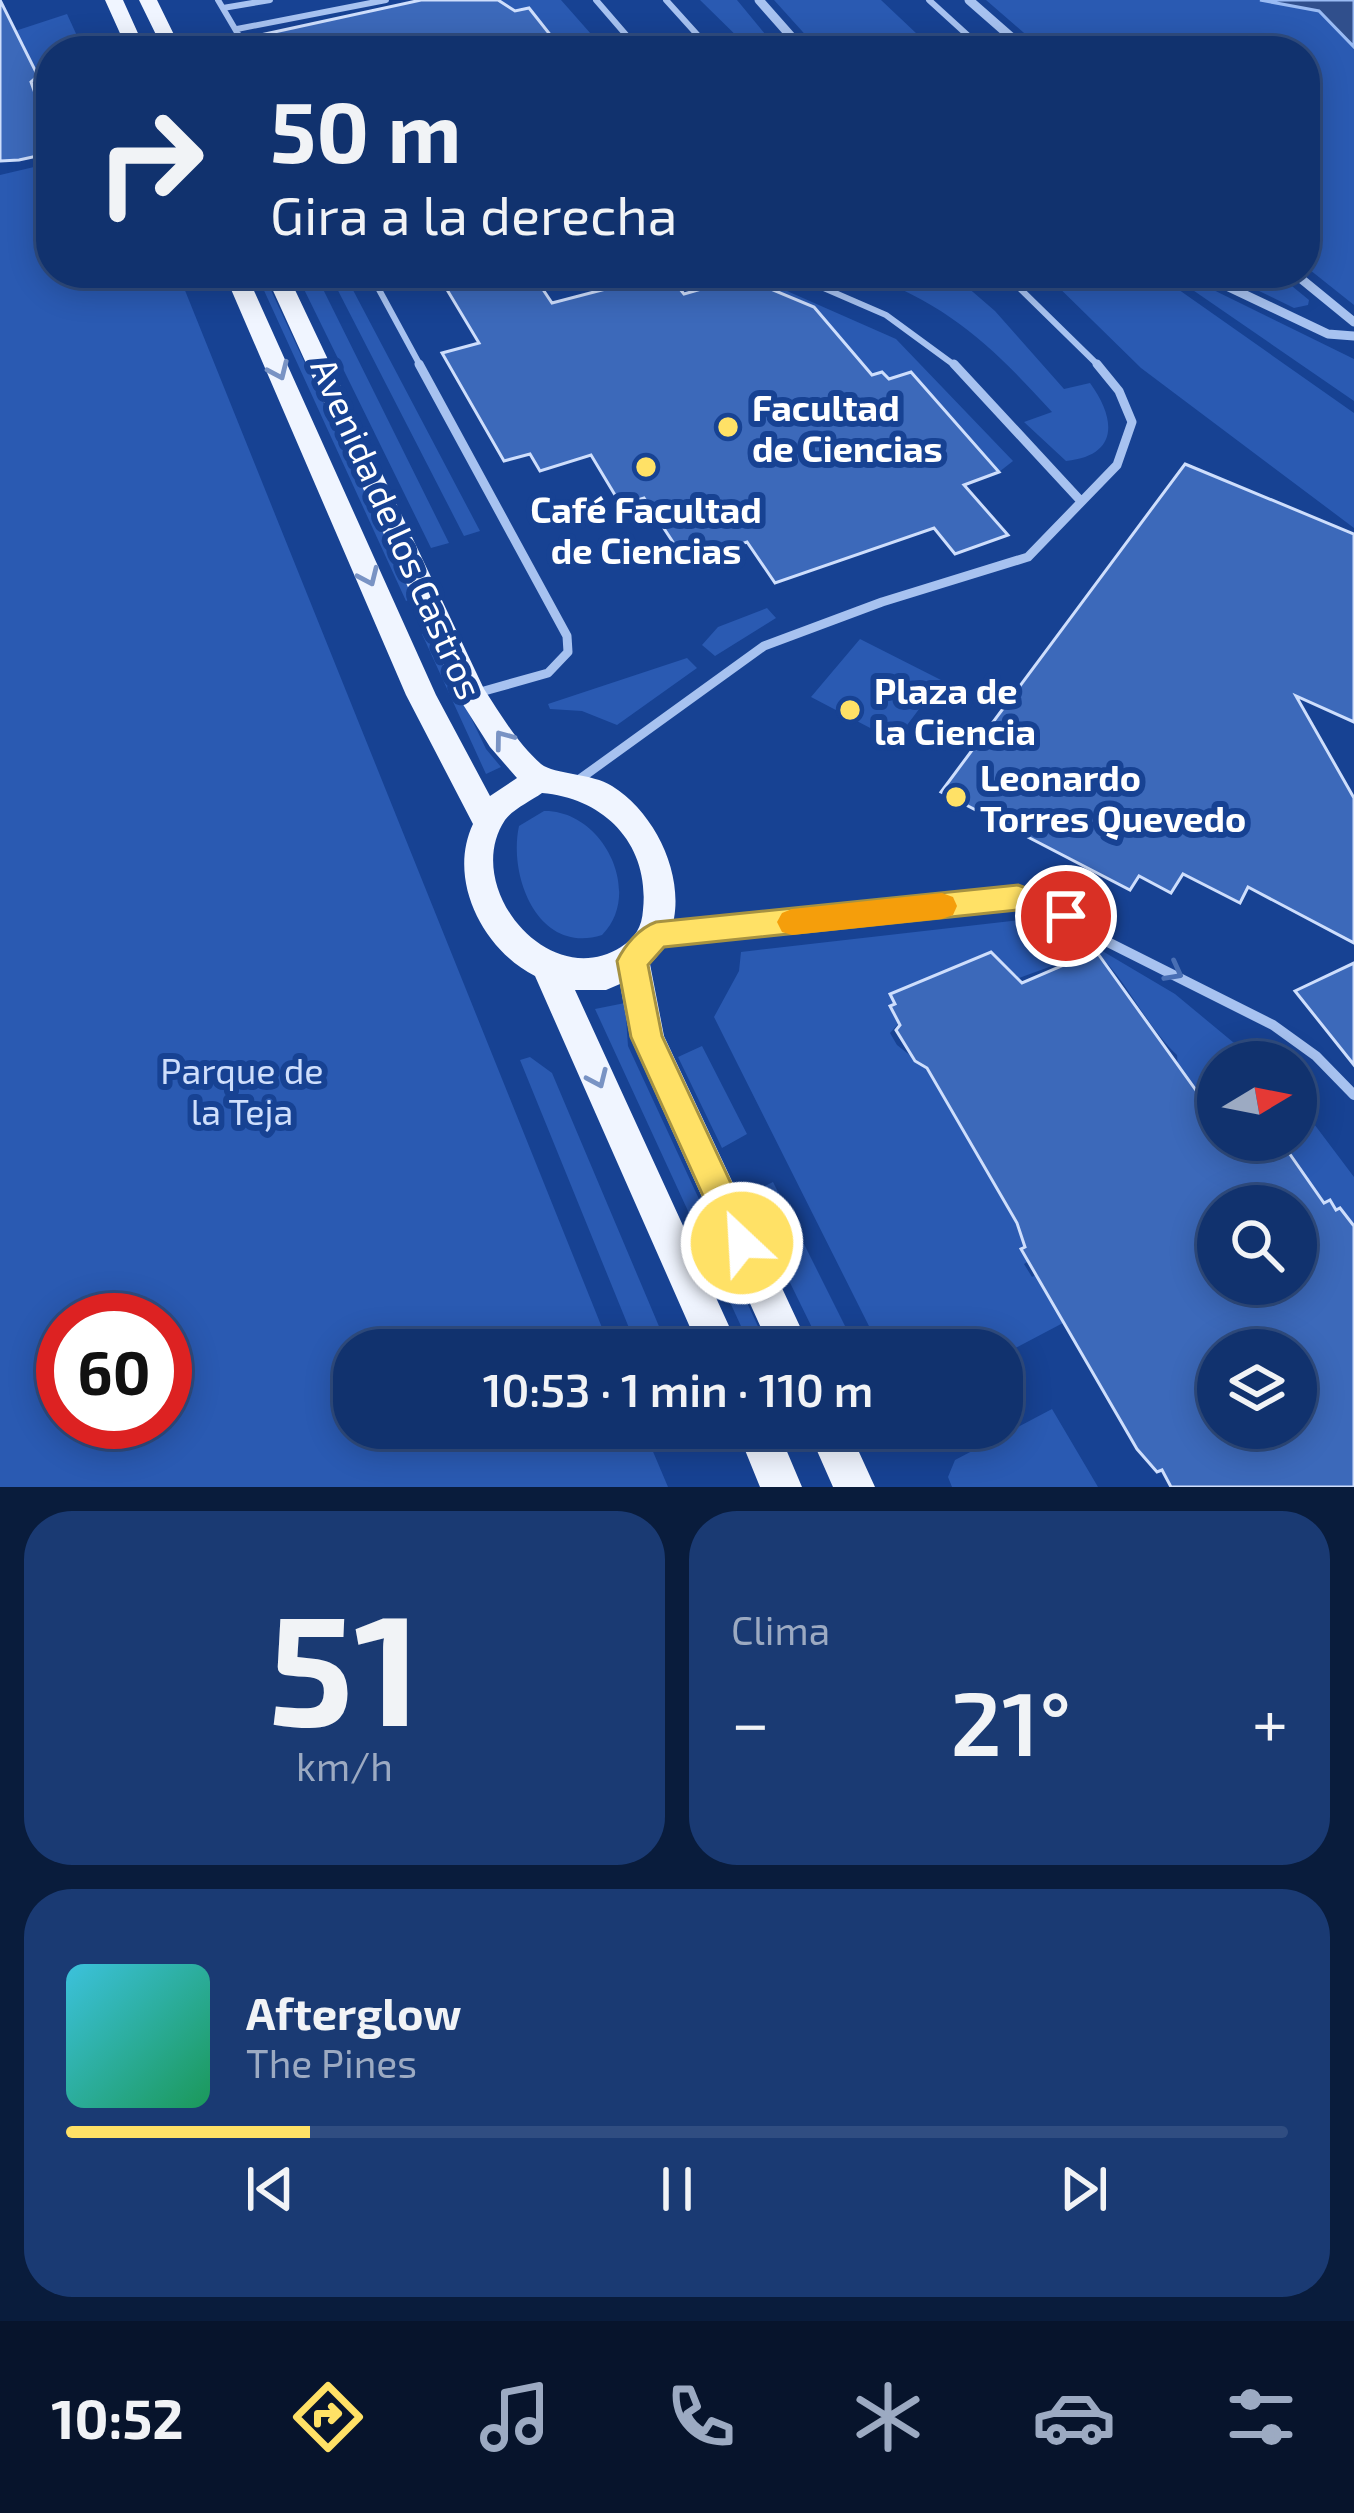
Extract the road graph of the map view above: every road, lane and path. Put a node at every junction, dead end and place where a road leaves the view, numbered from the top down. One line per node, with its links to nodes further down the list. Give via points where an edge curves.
1 (114, 0): 13 (main road)
2 (148, 0): 14 (main road)
3 (270, 0): 10 (lane)
4 (386, 0): 12 (lane)
5 (596, 0): 16 (lane)
6 (666, 0): 17 (lane)
7 (759, 0): 18 (street)
8 (929, 0): 19 (lane)
9 (969, 0): 20 (street)
10 (248, 2): 11 (lane)
11 (221, 4): 12 (lane)
12 (237, 29): 15 (lane)
13 (130, 36)
14 (165, 36)
15 (240, 36)
16 (627, 36)
17 (698, 36)
18 (791, 36)
19 (969, 36)
20 (1010, 36)
21 (243, 288): 34 (main road, Avenida de los Castros, one-way to 34)
22 (283, 288): 31 (main road, Avenida de los Castros)
23 (378, 288): 31 (lane, Avenida de los Castros, via 568,636 568,652 548,673)
24 (823, 288): 30 (lane, via 936,348)
25 (1019, 288): 30 (lane, via 1099,366 1128,407 1128,443 1117,465)
26 (1231, 288): 29 (street, via 1328,334)
27 (1312, 288): 28 (street)
28 (1354, 322)
29 (1354, 336)
30 (1079, 499): 33 (lane, via 1028,557 764,646)
31 (472, 695): 32 (main road, Avenida de los Castros, one-way to 31)
32 (537, 780): 33 (main road); 34 (main road)
33 (576, 783): 35 (main road, via 604,795 635,826 655,867 660,902)
34 (484, 817): 36 (main road, via 483,894 500,931)
35 (644, 948): 36 (main road, via 580,977); 37 (lane, one-way to 37, via 1018,897 1288,1032); 39 (main road, via 647,1037)
36 (550, 972): 38 (main road, one-way to 38)
37 (1354, 1095)
38 (711, 1329)
39 (781, 1329)
40 (765, 1449): 42 (main road)
41 (836, 1449): 43 (main road)
42 (781, 1487)
43 (854, 1487)

